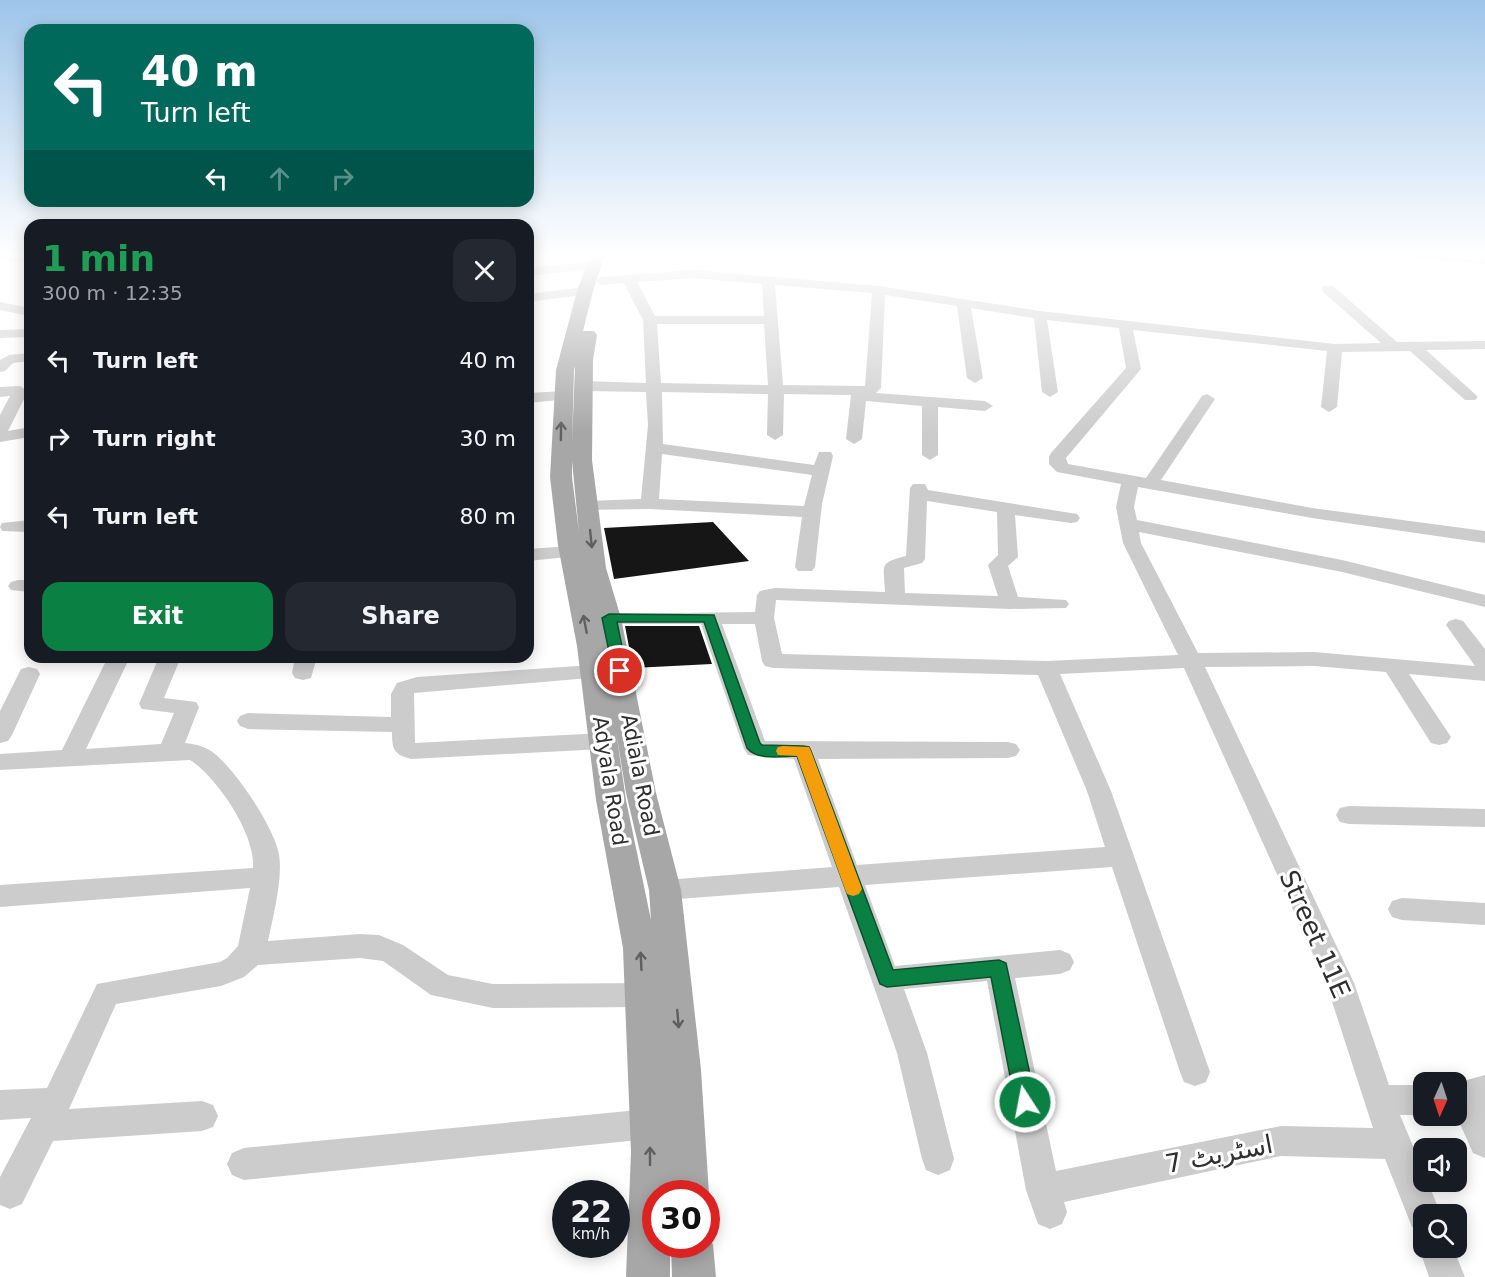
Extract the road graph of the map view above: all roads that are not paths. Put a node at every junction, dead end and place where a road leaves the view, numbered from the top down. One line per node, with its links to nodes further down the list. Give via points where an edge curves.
1 (583, 314): 24 (main road, Adyala Road, via 565,370)
2 (647, 314): 9 (street)
3 (771, 314): 10 (street)
4 (878, 314): 27 (street, via 873,388)
5 (965, 314): 21 (street)
6 (1029, 314): 8 (street)
7 (1357, 314): 15 (street)
8 (1040, 315): 11 (street); 26 (street)
9 (650, 320): 10 (street); 22 (street)
10 (771, 320): 23 (street)
11 (1125, 325): 17 (street); 41 (street, via 1134,369 1057,457 1063,468)
12 (24, 333): 13 (street)
13 (0, 334)
14 (1478, 346): 16 (street); 18 (street)
15 (1394, 347): 16 (street); 17 (street)
16 (1414, 347): 29 (street)
17 (1335, 348): 33 (street)
18 (1485, 357)
19 (24, 358): 20 (street, via 9,359)
20 (0, 368)
21 (975, 378)
22 (653, 388): 23 (street); 24 (street); 39 (street)
23 (776, 390): 27 (street); 36 (street)
24 (574, 391): 28 (street); 43 (main road, Adiala Road); 51 (main road, Adyala Road, one-way to 24, via 561,477)
25 (0, 392): 34 (street, via 20,391)
26 (1050, 392)
27 (859, 394): 31 (street); 38 (street)
28 (534, 397)
29 (1470, 397)
30 (1207, 399): 41 (street)
31 (930, 402): 32 (street); 40 (street)
32 (985, 406)
33 (1329, 407)
34 (0, 430)
35 (24, 433): 37 (street)
36 (775, 435)
37 (0, 437)
38 (854, 439)
39 (653, 448): 42 (street); 45 (street, via 823,463)
40 (930, 455)
41 (1140, 482): 47 (street, Street 11E, via 1125,507); 50 (street, via 1312,513)
42 (650, 504): 43 (street); 45 (street)
43 (587, 506): 58 (main road, Adiala Road, one-way to 58, via 594,568)
44 (1006, 508): 46 (street); 54 (street, via 919,491 915,559 894,565); 56 (street, via 1008,557 998,565)
45 (812, 512): 53 (street)
46 (1071, 518)
47 (1128, 524): 55 (street, via 1342,566); 63 (street, Street 11E, via 1132,543)
48 (24, 526): 49 (street)
49 (9, 527)
50 (1485, 537)
51 (571, 552): 52 (street); 69 (main road, Adyala Road, one-way to 51)
52 (534, 555)
53 (805, 567)
54 (895, 598): 56 (street); 60 (street, via 767,595)
55 (1485, 601)
56 (1010, 603): 57 (street)
57 (1059, 604)
58 (609, 618): 59 (street); 87 (main road, Adiala Road, via 641,793)
59 (709, 618): 60 (street); 78 (street, via 753,745 762,751)
60 (764, 618): 68 (street, via 773,661)
61 (1456, 625): 62 (street)
62 (1479, 648): 66 (street)
63 (1191, 660): 67 (street, via 1314,659); 68 (street); 98 (street, Street 11E, via 1340,983)
64 (116, 663): 80 (street)
65 (167, 663): 79 (street, via 150,704 188,707)
66 (1485, 664)
67 (1393, 666): 71 (street); 75 (street)
68 (1046, 668): 84 (street, via 1099,791)
69 (593, 672): 73 (street, via 411,686 402,694); 76 (main road, Adyala Road)
70 (29, 674): 74 (street)
71 (1485, 674)
72 (248, 721): 73 (street)
73 (403, 725): 76 (street, via 404,748 411,751)
74 (0, 735)
75 (1439, 736)
76 (603, 741): 95 (main road, Adyala Road, one-way to 76, via 640,948)
77 (1008, 750): 78 (street)
78 (803, 751): 85 (street)
79 (170, 752): 80 (street); 86 (street, via 196,753 212,762 244,807 266,853)
80 (70, 757): 81 (street)
81 (0, 762)
82 (1348, 815): 83 (street)
83 (1485, 818)
84 (1121, 856): 85 (street); 96 (street)
85 (848, 876): 87 (street); 94 (street)
86 (266, 878): 88 (street); 91 (street)
87 (665, 890): 108 (main road, Adiala Road, one-way to 108)
88 (0, 896)
89 (1402, 909): 90 (street)
90 (1485, 914)
91 (249, 954): 95 (street, via 360,945 393,953 441,986 493,996); 101 (street, via 233,970 221,974 107,993)
92 (1060, 962): 93 (street)
93 (999, 968): 94 (street); 105 (street, اسٹریٹ 7, via 1046,1201 1281,1141)
94 (887, 979): 106 (street, via 912,1053)
95 (643, 995): 103 (main road, Adyala Road)
96 (1195, 1071)
97 (1469, 1095): 104 (street)
98 (1378, 1100): 99 (street); 105 (street, Street 11E)
99 (1413, 1100)
100 (0, 1105): 101 (street)
101 (50, 1114): 102 (street); 109 (street)
102 (202, 1116)
103 (649, 1124): 107 (street); 113 (main road, Adyala Road, one-way to 103)
104 (1485, 1142)
105 (1397, 1144): 110 (street, Street 11E)
106 (938, 1159)
107 (244, 1164)
108 (689, 1180)
109 (10, 1192)
110 (1420, 1204)
111 (693, 1258): 114 (main road)
112 (1440, 1258): 115 (street)
113 (648, 1277)
114 (694, 1277)
115 (1447, 1277)

